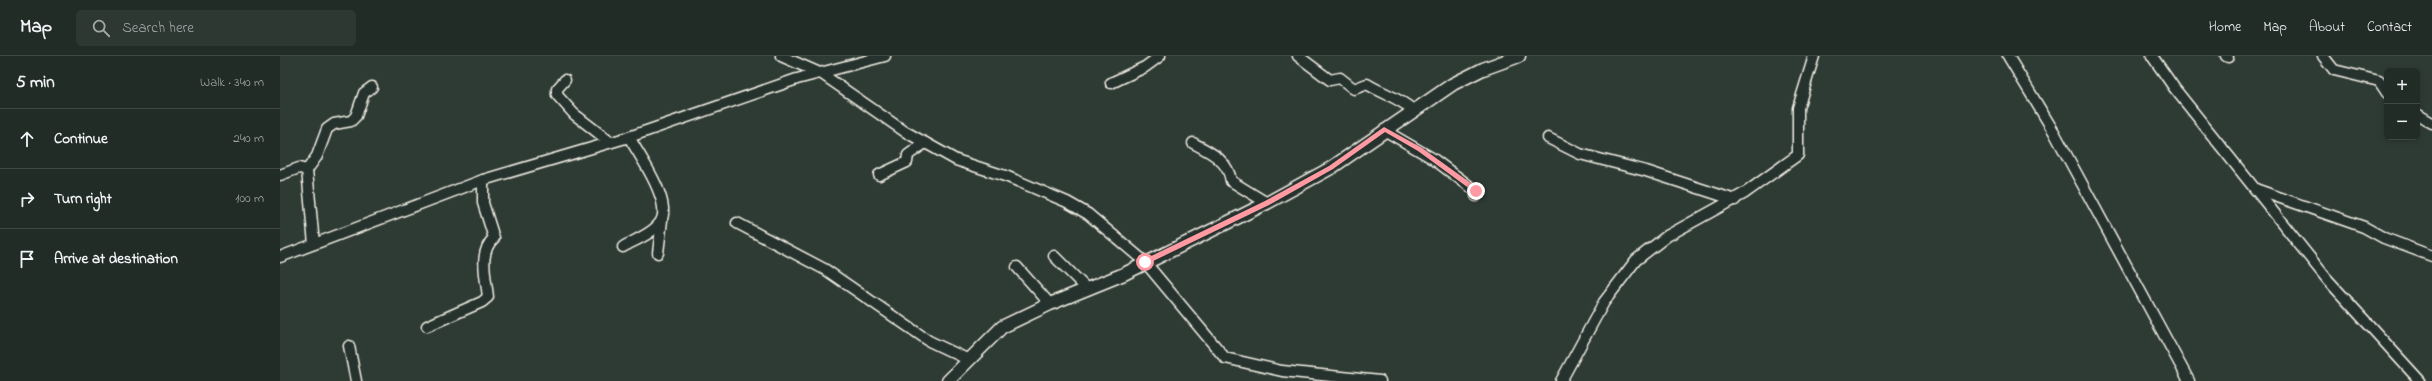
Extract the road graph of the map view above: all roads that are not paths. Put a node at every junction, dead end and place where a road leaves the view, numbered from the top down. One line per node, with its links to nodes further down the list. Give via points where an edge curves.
1 (781, 56): 10 (street)
2 (885, 56): 10 (street)
3 (1160, 56): 12 (street)
4 (1298, 56): 15 (street, via 1330,80 1340,78 1354,89 1367,84 1383,94 1400,99)
5 (1520, 56): 15 (street, via 1483,68)
6 (1814, 56): 30 (street, via 1798,108 1798,155 1775,174)
7 (2008, 56): 51 (street, via 2054,132)
8 (2152, 56): 28 (street, via 2175,90)
9 (2323, 56): 14 (street, via 2334,70 2379,81)
10 (822, 74): 19 (street, via 797,79); 23 (street)
11 (565, 80): 21 (street, via 557,89 557,95 574,114)
12 (1112, 84)
13 (372, 87): 24 (street, via 364,93 356,116 350,121 334,124 327,129 317,156)
14 (2384, 88)
15 (1413, 110): 18 (street)
16 (2420, 116): 17 (street)
17 (2432, 123)
18 (1384, 130): 29 (street, via 1420,150 1461,179 1476,191); 31 (street, via 1331,168)
19 (629, 137): 21 (street); 32 (street, via 659,190 664,212)
20 (1548, 138): 30 (street, via 1580,154 1646,171)
21 (610, 142): 27 (street)
22 (1194, 143): 31 (street, via 1224,163 1231,174 1231,181)
23 (924, 144): 26 (street, via 909,153 907,162); 40 (street, via 974,167 1008,177 1067,202 1094,218)
24 (307, 170): 25 (street, via 299,168); 34 (street)
25 (280, 175)
26 (879, 175)
27 (483, 180): 34 (street); 44 (street, via 480,194 494,238 486,245 484,252 488,297)
28 (2255, 189): 38 (street, via 2364,227); 52 (street, via 2327,279)
29 (1476, 196)
30 (1735, 200): 50 (street, via 1656,244 1636,260 1603,305)
31 (1267, 203): 40 (street)
32 (662, 220): 35 (street); 36 (street)
33 (738, 223): 46 (street, via 826,270 929,340)
34 (314, 244): 39 (street)
35 (623, 247)
36 (658, 253)
37 (1054, 256): 42 (street)
38 (2432, 256)
39 (280, 257)
40 (1145, 262): 42 (street, via 1124,274); 49 (street, via 1225,358 1282,371)
41 (1017, 267): 43 (street)
42 (1087, 289): 43 (street)
43 (1050, 304): 46 (street, via 1002,327)
44 (426, 326)
45 (349, 346): 47 (street)
46 (969, 360): 48 (street)
47 (356, 381)
48 (948, 381)
49 (1373, 381)
50 (1562, 381)
51 (2189, 381)
52 (2420, 381)

